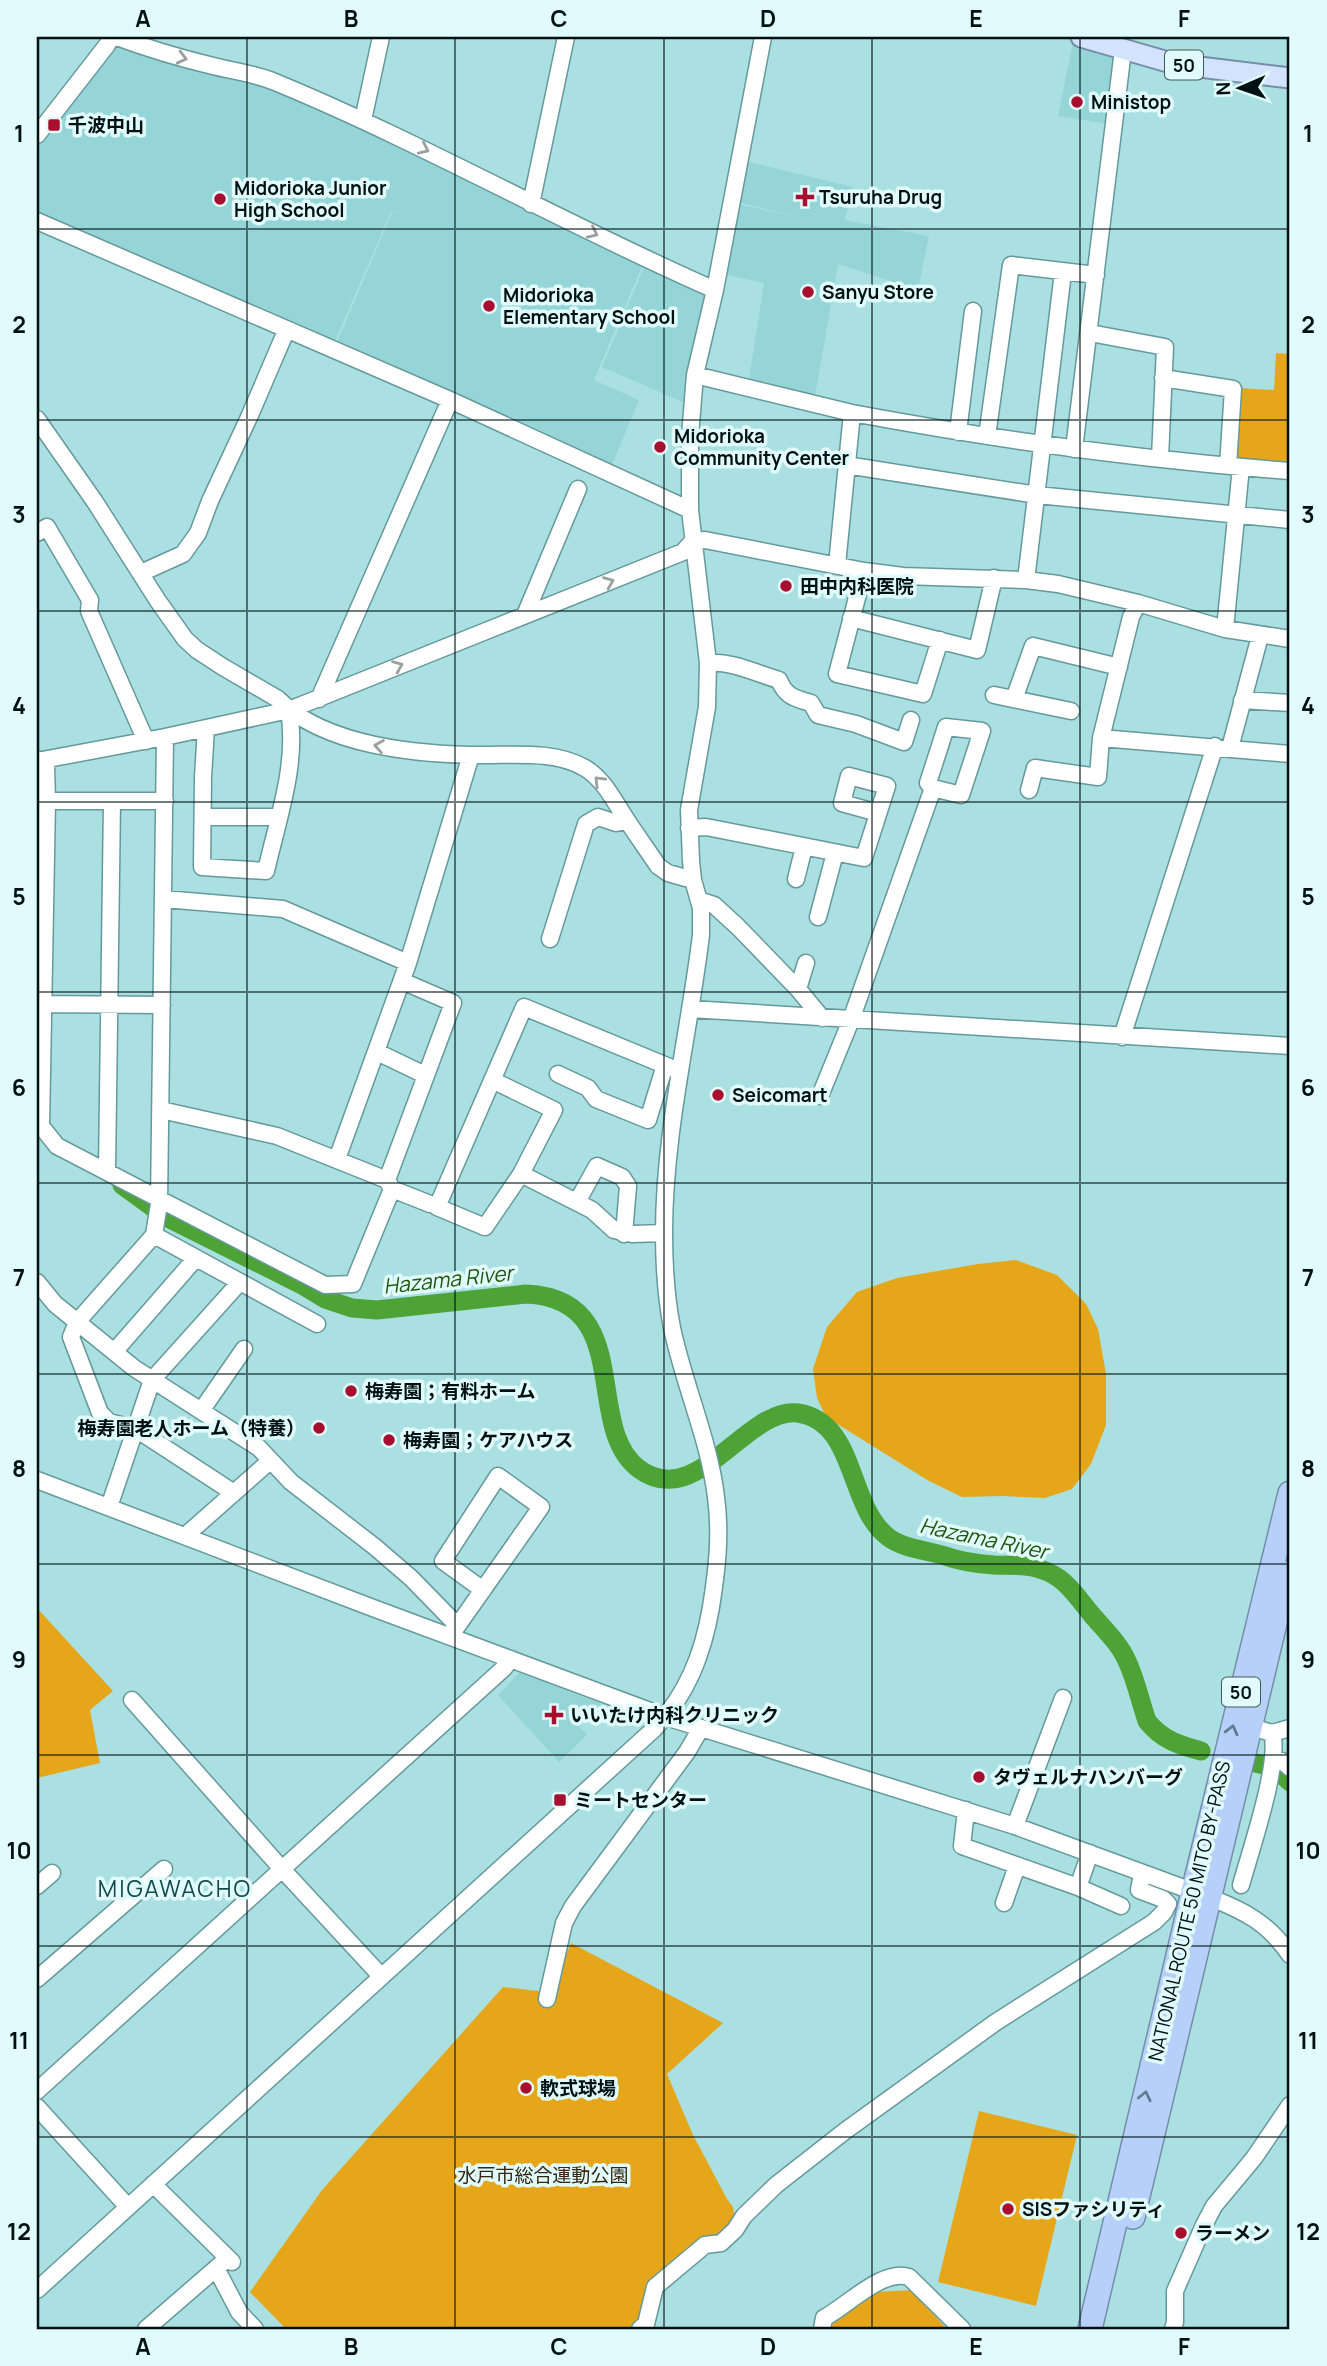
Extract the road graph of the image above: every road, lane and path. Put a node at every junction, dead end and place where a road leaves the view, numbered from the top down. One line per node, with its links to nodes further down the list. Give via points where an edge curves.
1 (111, 37): 10 (street)
2 (117, 37): 9 (street, one-way to 9, via 271,80)
3 (381, 37): 9 (street)
4 (566, 37): 11 (street)
5 (763, 37): 15 (street)
6 (1081, 37): 7 (main road, 50)
7 (1123, 50): 8 (main road, 50, via 1175,64); 14 (street)
8 (1290, 78)
9 (363, 120): 11 (street, one-way to 11)
10 (37, 135)
11 (531, 204): 15 (street, one-way to 15)
12 (37, 221): 17 (street)
13 (1063, 272): 14 (street); 25 (street, via 1012,265); 26 (street)
14 (1096, 275): 18 (street)
15 (715, 290): 19 (street)
16 (973, 311): 24 (street)
17 (286, 331): 21 (street); 41 (street, via 198,533 183,554)
18 (1090, 333): 20 (street, via 1165,347); 27 (street)
19 (695, 375): 22 (street); 34 (street)
20 (1163, 378): 28 (street); 30 (street, via 1233,389)
21 (450, 400): 34 (street); 54 (street)
22 (852, 413): 24 (street); 29 (street)
23 (37, 419): 41 (street)
24 (958, 432): 25 (street)
25 (987, 436): 26 (street)
26 (1042, 445): 27 (street); 33 (street)
27 (1074, 449): 28 (street)
28 (1160, 458): 30 (street)
29 (846, 465): 33 (street); 39 (street)
30 (1234, 467): 31 (street); 35 (street)
31 (1290, 471)
32 (578, 489): 45 (street)
33 (1037, 495): 35 (street); 43 (street)
34 (690, 510): 38 (street)
35 (1236, 516): 36 (street); 47 (street)
36 (1290, 520)
37 (37, 533): 64 (street, via 47,527 90,600 89,611)
38 (693, 541): 39 (street); 45 (street, one-way to 38, via 683,552); 51 (street)
39 (837, 565): 40 (street)
40 (864, 571): 42 (street); 46 (street)
41 (141, 573): 58 (street, via 185,639)
42 (994, 578): 43 (street); 50 (street, via 977,650)
43 (1026, 580): 44 (street)
44 (1138, 603): 47 (street); 52 (street)
45 (525, 615): 54 (street, one-way to 45)
46 (851, 618): 50 (street); 50 (street, via 837,674 923,694)
47 (1225, 629): 48 (street)
48 (1259, 636): 49 (street); 56 (street)
49 (1290, 639)
50 (940, 640)
51 (708, 663): 60 (street, via 741,667 779,680 783,691 811,703 818,715 904,742); 78 (street, via 707,707 692,788)
52 (1119, 667): 55 (street, via 1033,646); 63 (street)
53 (994, 695): 55 (street)
54 (319, 699): 58 (street)
55 (1014, 699): 59 (street)
56 (1242, 700): 57 (street); 65 (street)
57 (1290, 703)
58 (289, 710): 61 (street); 67 (street, one-way to 58, via 360,743 330,733); 76 (street, via 289,779)
59 (1072, 711)
60 (911, 720)
61 (206, 728): 62 (street); 75 (street)
62 (165, 737): 64 (street); 73 (street)
63 (1101, 737): 65 (street); 70 (street, via 1098,777 1035,768)
64 (146, 740): 68 (street)
65 (1223, 747): 66 (street); 98 (street)
66 (1290, 754)
67 (471, 755): 77 (street, one-way to 67, via 608,790 584,768 551,757); 88 (street)
68 (37, 760): 71 (street, via 46,766)
69 (933, 788): 97 (street)
70 (1028, 790)
71 (47, 801): 72 (street); 83 (street)
72 (112, 802): 73 (street); 93 (street)
73 (165, 802): 84 (street)
74 (878, 813): 80 (street, via 864,858)
75 (203, 817): 76 (street); 76 (street, via 202,867 266,871)
76 (278, 817)
77 (627, 821): 82 (street, via 658,866); 87 (street, via 598,817 586,824)
78 (690, 828): 79 (street, via 706,827); 82 (street)
79 (804, 847): 80 (street); 81 (street)
80 (835, 853): 86 (street)
81 (796, 879)
82 (693, 880): 85 (street)
83 (41, 888): 92 (street)
84 (164, 899): 88 (street, via 283,909); 94 (street)
85 (699, 900): 91 (street, via 714,905 730,919); 95 (street, via 701,935)
86 (818, 917)
87 (550, 939)
88 (408, 963): 90 (street)
89 (806, 963): 91 (street)
90 (402, 981): 100 (street); 103 (street, via 453,1003)
91 (798, 989): 96 (street)
92 (40, 1004): 93 (street); 108 (street, via 40,1126 57,1146)
93 (109, 1005): 94 (street); 108 (street)
94 (162, 1005): 106 (street)
95 (690, 1009): 96 (street); 101 (street)
96 (822, 1018): 97 (street)
97 (851, 1020): 98 (street); 105 (street)
98 (1122, 1037): 99 (street)
99 (1290, 1046)
100 (377, 1052): 103 (street); 107 (street)
101 (672, 1068): 102 (street, via 648,1120 596,1099 588,1088); 104 (street, via 524,1007); 115 (street)
102 (558, 1074)
103 (425, 1075): 110 (street)
104 (492, 1080): 109 (street, via 554,1110); 109 (street, via 437,1207 485,1227)
105 (820, 1096)
106 (161, 1110): 107 (street, via 277,1136); 111 (street)
107 (337, 1159): 110 (street)
108 (107, 1170): 111 (street)
109 (521, 1174): 112 (street)
110 (389, 1184): 111 (street, via 353,1284 339,1285 325,1285); 113 (street)
111 (159, 1200): 114 (street)
112 (577, 1202): 116 (street); 116 (street, via 597,1166 622,1177 628,1185)
113 (430, 1204)
114 (155, 1230): 117 (street); 120 (street)
115 (664, 1233): 116 (street); 139 (street, via 672,1328 716,1493 719,1548 701,1653)
116 (624, 1234)
117 (196, 1258): 119 (street); 123 (street)
118 (37, 1282): 120 (street)
119 (240, 1282): 121 (street); 124 (street)
120 (77, 1322): 123 (street); 126 (street, via 71,1337 100,1413 109,1422)
121 (317, 1324)
122 (244, 1349): 125 (street)
123 (114, 1353): 124 (street)
124 (152, 1380): 125 (street); 126 (street)
125 (201, 1411): 127 (street, via 259,1448)
126 (136, 1429): 129 (street); 131 (street)
127 (270, 1461): 129 (street); 135 (street, via 411,1578 454,1622)
128 (37, 1480): 131 (street)
129 (234, 1493): 132 (street)
130 (1290, 1493): 156 (highway, NATIONAL ROUTE 50 MITO BY-PASS / 50, one-way to 130)
131 (108, 1507): 132 (street)
132 (185, 1536): 135 (street)
133 (1290, 1561): 142 (highway, NATIONAL ROUTE 50 MITO BY-PASS / 50)
134 (483, 1590): 134 (street, via 541,1507 498,1476 443,1561); 135 (street)
135 (455, 1633): 136 (street)
136 (510, 1659): 139 (street); 149 (street)
137 (1063, 1698): 146 (street)
138 (132, 1700): 149 (street)
139 (666, 1717): 140 (street); 160 (street)
140 (701, 1728): 145 (street); 162 (street, via 573,1906 564,1923)
141 (1290, 1728): 142 (street)
142 (1261, 1730): 143 (street, via 1274,1742); 156 (highway, NATIONAL ROUTE 50 MITO BY-PASS / 50)
143 (1274, 1759): 144 (street); 153 (street)
144 (1290, 1768)
145 (966, 1810): 146 (street); 148 (street, via 962,1846)
146 (1015, 1826): 147 (street)
147 (1090, 1853): 152 (street); 155 (street)
148 (1017, 1866): 155 (street); 157 (street)
149 (281, 1868): 160 (street); 163 (street)
150 (164, 1869): 161 (street)
151 (52, 1873): 154 (street)
152 (1142, 1874): 156 (street); 172 (street, via 1139,1891 1168,1904 1154,1922 996,2022 776,2185 721,2243 705,2245 655,2287 646,2324)
153 (1241, 1885)
154 (37, 1886)
155 (1078, 1887): 158 (street)
156 (1202, 1895): 159 (street, via 1243,1910 1275,1935); 175 (highway, NATIONAL ROUTE 50 MITO BY-PASS / 50, one-way to 156); 176 (highway, NATIONAL ROUTE 50 MITO BY-PASS / 50)
157 (1004, 1903)
158 (1121, 1906)
159 (1290, 1955)
160 (382, 1976): 166 (street)
161 (37, 1979)
162 (547, 1999)
163 (37, 2091)
164 (1290, 2105): 177 (street, via 1214,2206 1175,2291)
165 (37, 2107): 167 (street)
166 (153, 2184): 167 (street); 168 (street)
167 (128, 2207): 169 (street)
168 (225, 2263): 170 (street); 171 (street, via 239,2312)
169 (37, 2290)
170 (146, 2329)
171 (255, 2329)
172 (640, 2329)
173 (822, 2329): 174 (street, via 824,2318 883,2279 901,2274)
174 (962, 2329)
175 (1090, 2329)
176 (1106, 2329)
177 (1172, 2329)

